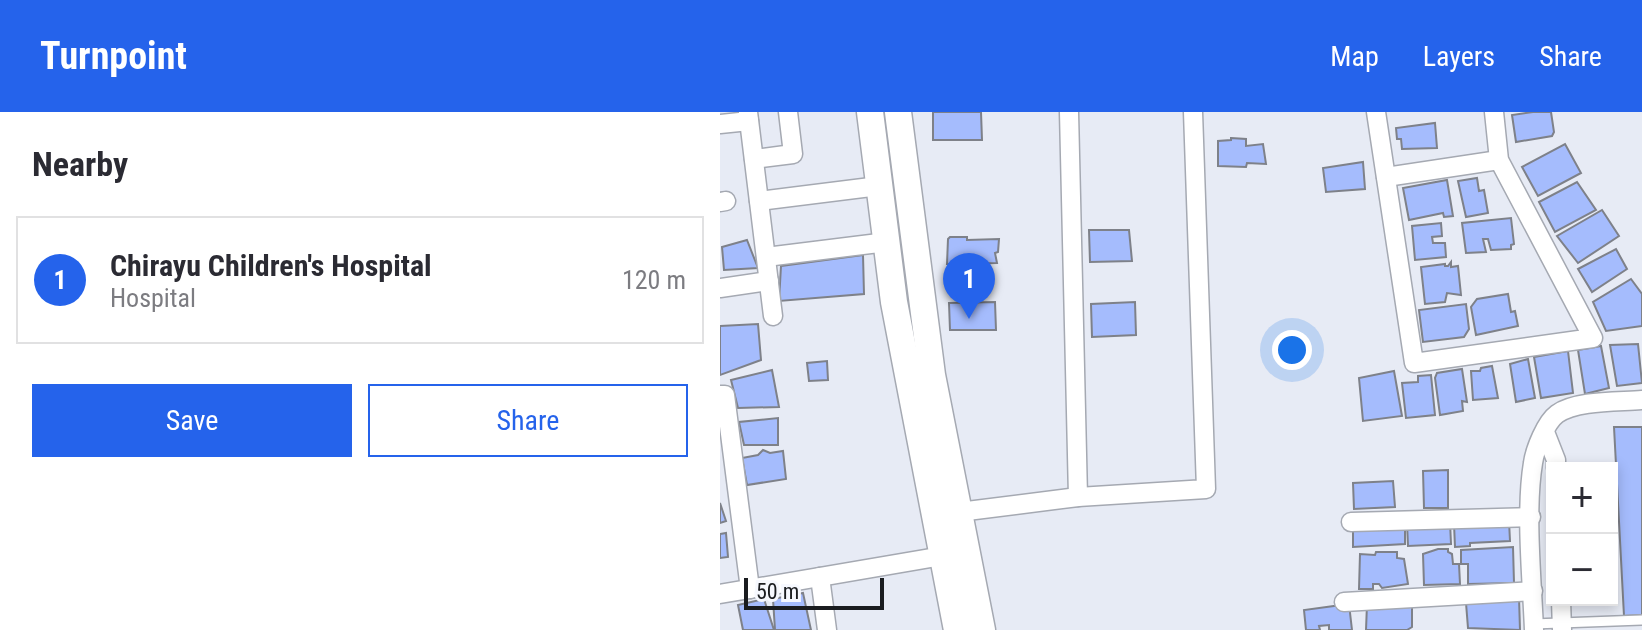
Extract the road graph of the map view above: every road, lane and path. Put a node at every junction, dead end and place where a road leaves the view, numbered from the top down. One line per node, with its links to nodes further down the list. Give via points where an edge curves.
1 (788, 112): 10 (street, via 793,154)
2 (870, 112): 13 (street)
3 (898, 112): 25 (street)
4 (1069, 112): 24 (street)
5 (1193, 112): 24 (street, via 1206,489)
6 (1376, 112): 12 (street)
7 (1494, 112): 11 (street)
8 (749, 116): 9 (street); 10 (street)
9 (720, 124)
10 (754, 159): 14 (street)
11 (1499, 160): 12 (street); 12 (street, via 1593,338 1414,363)
12 (1386, 177)
13 (879, 186): 14 (street); 15 (street)
14 (759, 201): 16 (street)
15 (887, 242): 16 (street); 25 (street, via 894,302)
16 (766, 257): 17 (street)
17 (769, 281): 18 (street); 19 (street)
18 (720, 288)
19 (773, 316)
20 (720, 395): 30 (street, via 725,395)
21 (1642, 400): 22 (street, via 1570,407 1554,415)
22 (1545, 432): 23 (street); 26 (street, via 1533,461)
23 (1556, 462)
24 (1078, 497): 25 (street)
25 (947, 514): 28 (street)
26 (1531, 517): 27 (street); 31 (street)
27 (1351, 522)
28 (955, 554): 29 (street); 39 (street); 40 (street)
29 (820, 577): 30 (street); 38 (street)
30 (750, 589): 32 (street)
31 (1533, 591): 33 (street); 36 (street)
32 (720, 594)
33 (1344, 602)
34 (1561, 606): 37 (street)
35 (1642, 620): 37 (lane)
36 (1534, 627): 37 (lane)
37 (1562, 627)
38 (827, 630)
39 (957, 630)
40 (982, 630)

